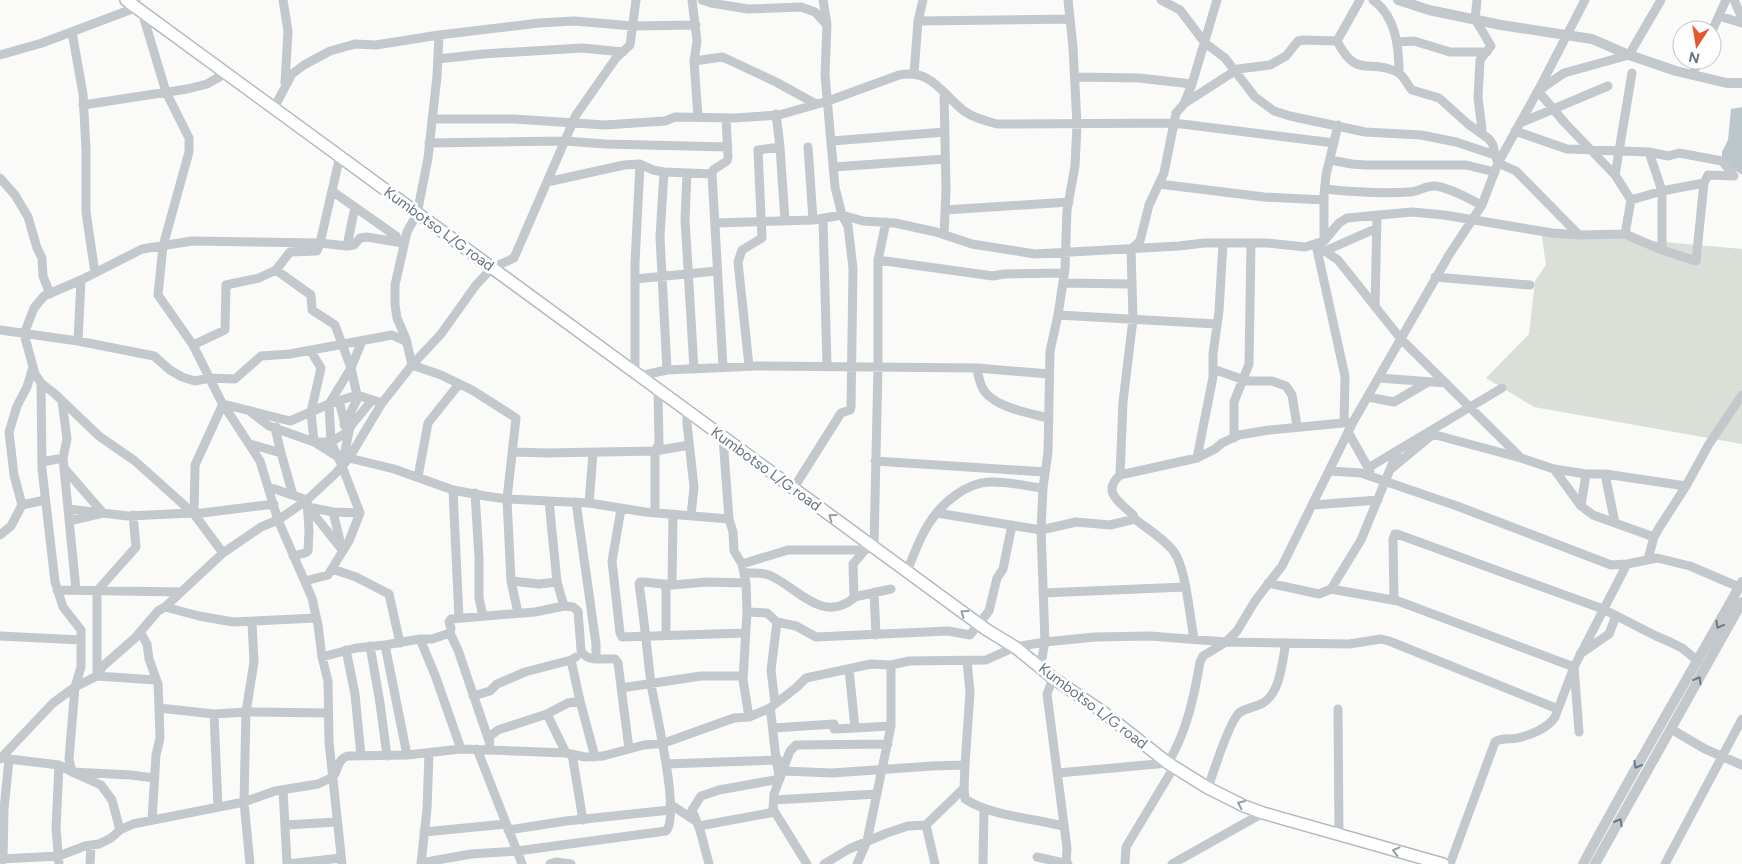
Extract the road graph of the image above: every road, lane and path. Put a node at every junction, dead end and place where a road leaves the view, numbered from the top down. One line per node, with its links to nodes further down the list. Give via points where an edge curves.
1 (126, 0): 19 (main road, Kumbotso L/G road)
2 (283, 0): 52 (street, via 288,31)
3 (636, 0): 29 (street)
4 (692, 0): 28 (street)
5 (702, 0): 27 (street, via 748,9 801,7 815,12)
6 (823, 0): 27 (street)
7 (923, 0): 25 (street)
8 (1068, 0): 22 (street)
9 (1161, 0): 35 (street, via 1180,10)
10 (1217, 0): 35 (street)
11 (1360, 0): 33 (street)
12 (1373, 0): 34 (street, via 1384,11)
13 (1400, 0): 23 (street)
14 (1477, 0): 23 (street)
15 (1585, 0): 32 (street)
16 (1662, 0): 39 (street)
17 (1726, 0): 20 (street)
18 (1734, 0): 21 (street)
19 (138, 7): 30 (street); 44 (main road, Kumbotso L/G road); 55 (street)
20 (1719, 16): 24 (street); 26 (street)
21 (1742, 18)
22 (1070, 20): 25 (street); 49 (street)
23 (1475, 20): 32 (street); 37 (street, via 1491,46)
24 (1717, 20)
25 (918, 21): 47 (street)
26 (1742, 23)
27 (827, 24): 57 (street)
28 (696, 25): 29 (street); 41 (street)
29 (632, 26): 31 (street, via 574,21); 36 (street, via 630,45)
30 (72, 32): 38 (street); 60 (street)
31 (439, 35): 40 (street); 52 (street, via 385,45 355,44 330,51 292,74)
32 (1566, 35): 39 (street, via 1592,39); 54 (street)
33 (1337, 41): 43 (street, via 1303,40 1270,65); 45 (street, via 1356,64)
34 (1397, 42): 37 (street, via 1414,41 1450,52); 45 (street)
35 (1205, 43): 43 (street); 51 (street)
36 (623, 52): 40 (street, via 582,48); 67 (street)
37 (1487, 52): 72 (street, via 1480,60 1478,98)
38 (0, 55)
39 (1629, 55): 48 (street); 54 (street, via 1564,73)
40 (438, 60): 66 (street)
41 (694, 61): 58 (street, via 722,57); 64 (street)
42 (1694, 70): 48 (street)
43 (1234, 71): 59 (street); 70 (street, via 1255,97 1274,111)
44 (226, 73): 55 (street, via 207,84); 61 (main road, Kumbotso L/G road)
45 (1399, 73): 87 (street, via 1412,90 1439,98 1489,139)
46 (1632, 73): 82 (street)
47 (914, 74): 56 (street, via 932,80); 57 (street, via 898,75)
48 (1692, 75): 50 (street)
49 (1074, 77): 51 (street, via 1138,78); 69 (street)
50 (1742, 83)
51 (1192, 84): 59 (street)
52 (285, 86): 61 (street)
53 (1608, 86): 62 (street)
54 (1538, 91): 62 (street); 71 (street)
55 (166, 92): 60 (street); 126 (street, via 188,138 189,152)
56 (944, 92): 69 (street, via 964,111 980,120 997,124); 73 (street)
57 (828, 100): 58 (street); 75 (street)
58 (816, 104): 63 (street)
59 (1184, 104): 68 (street, via 1176,113)
60 (83, 106): 136 (street, via 86,212)
61 (274, 108): 84 (main road, Kumbotso L/G road)
62 (1553, 109): 71 (street); 81 (street)
63 (776, 114): 65 (street); 79 (street)
64 (698, 117): 65 (street); 67 (street, via 605,125)
65 (726, 118): 78 (street)
66 (432, 119): 67 (street); 76 (street)
67 (573, 123): 74 (street)
68 (1174, 123): 69 (street); 77 (street); 98 (street)
69 (1077, 125): 104 (street)
70 (1338, 125): 77 (street); 87 (street, via 1365,132 1456,142)
71 (1517, 127): 81 (street, via 1568,149); 87 (street)
72 (1482, 129)
73 (945, 132): 75 (street); 85 (street)
74 (565, 141): 76 (street); 78 (street); 96 (street)
75 (832, 141): 89 (street)
76 (429, 143): 108 (street)
77 (1334, 143): 86 (street)
78 (728, 147): 92 (street, via 727,161)
79 (780, 147): 113 (street); 114 (street, via 758,150)
80 (808, 147): 111 (street)
81 (1591, 150): 82 (street); 93 (street)
82 (1619, 152): 83 (street); 93 (street)
83 (1649, 152): 94 (street, via 1668,156 1679,153 1722,161); 101 (street)
84 (340, 156): 100 (street); 108 (main road, Kumbotso L/G road)
85 (945, 159): 89 (street); 107 (street)
86 (1330, 160): 87 (street, via 1358,165); 99 (street)
87 (1496, 163): 105 (street); 120 (street, via 1516,171)
88 (640, 164): 90 (street); 96 (street); 141 (street)
89 (834, 168): 109 (street)
90 (664, 172): 91 (street); 139 (street)
91 (687, 173): 92 (street); 137 (street, via 685,219)
92 (712, 174): 116 (street)
93 (1615, 175): 103 (street)
94 (1738, 177): 97 (street, via 1708,175)
95 (0, 178): 146 (street, via 28,216)
96 (547, 182): 133 (street, via 514,258)
97 (1704, 183): 101 (street); 129 (street, via 1696,261)
98 (1159, 184): 102 (street); 128 (street, via 1149,205 1140,241)
99 (1325, 189): 102 (street); 105 (street, via 1417,192 1434,185)
100 (332, 191): 106 (street); 121 (street)
101 (1662, 191): 103 (street); 129 (street)
102 (1324, 200): 125 (street)
103 (1631, 200): 118 (street)
104 (1069, 202): 107 (street); 131 (street)
105 (1482, 205): 112 (street)
106 (355, 208): 122 (street, via 396,236); 127 (street)
107 (945, 210): 119 (street)
108 (417, 214): 122 (street); 133 (main road, Kumbotso L/G road)
109 (842, 215): 111 (street); 115 (street, via 863,221); 164 (street, via 848,226 853,268)
110 (1377, 216): 112 (street, via 1412,212); 117 (street); 125 (street, via 1342,220)
111 (818, 220): 113 (street); 163 (street)
112 (1473, 220): 120 (street); 140 (street)
113 (785, 221): 114 (street)
114 (761, 222): 116 (street); 162 (street, via 760,240 742,250 738,262)
115 (886, 222): 119 (street); 132 (street)
116 (715, 223): 135 (street)
117 (1377, 228): 130 (street); 147 (street)
118 (1625, 234): 120 (street); 129 (street)
119 (944, 235): 131 (street, via 972,244 1035,254)
120 (1579, 235)
121 (320, 243): 126 (street, via 192,241); 127 (street); 134 (street, via 317,251 290,252)
122 (401, 243): 127 (street, via 368,237); 156 (street, via 394,305)
123 (1223, 243): 124 (street); 128 (street); 150 (street)
124 (1252, 243): 125 (street, via 1305,247); 176 (street, via 1249,364)
125 (1320, 243): 130 (street); 199 (street, via 1345,376)
126 (163, 246): 136 (street, via 142,250); 157 (street, via 158,295)
127 (347, 246)
128 (1131, 249): 131 (street); 144 (street)
129 (1662, 250)
130 (1326, 251): 147 (street, via 1338,260)
131 (1066, 253): 138 (street)
132 (878, 260): 138 (street, via 993,276); 165 (street)
133 (492, 268): 160 (street, via 442,334); 172 (main road, Kumbotso L/G road)
134 (276, 270): 157 (street, via 226,286 225,330); 158 (street, via 311,295 312,310 335,325)
135 (717, 271): 137 (street); 167 (street)
136 (95, 273): 142 (street)
137 (689, 274): 139 (street); 169 (street)
138 (1064, 274): 143 (street)
139 (661, 277): 141 (street); 171 (street)
140 (1436, 277): 145 (street); 153 (street)
141 (635, 279): 172 (street)
142 (80, 280): 146 (street); 154 (street)
143 (1063, 283): 144 (street); 148 (street)
144 (1132, 284): 149 (street)
145 (1530, 285)
146 (50, 294): 152 (street, via 34,308)
147 (1375, 307): 153 (street)
148 (1058, 315): 149 (street); 173 (street)
149 (1133, 319): 150 (street); 231 (street, via 1123,402)
150 (1217, 324): 170 (street)
151 (0, 330): 152 (street)
152 (24, 334): 154 (street); 161 (street)
153 (1402, 339): 175 (street); 179 (street)
154 (78, 341): 174 (street, via 154,356 170,370 196,381)
155 (362, 341): 156 (street, via 392,335); 158 (street); 166 (street)
156 (407, 342): 160 (street)
157 (194, 345): 174 (street)
158 (342, 345): 159 (street); 166 (street)
159 (310, 350): 174 (street, via 261,356 235,379); 195 (street, via 321,368)
160 (412, 365): 180 (street); 189 (street)
161 (33, 366): 178 (street); 250 (street, via 9,432 14,475)
162 (749, 366): 163 (street); 167 (street)
163 (827, 366): 164 (street)
164 (853, 366): 165 (street); 237 (street, via 850,410 841,413)
165 (878, 366): 168 (street); 220 (street)
166 (351, 368): 184 (street); 191 (street)
167 (723, 368): 169 (street)
168 (977, 368): 173 (street); 197 (street, via 982,388 989,396 1016,410)
169 (694, 369): 171 (street)
170 (1213, 369): 176 (street); 218 (street)
171 (667, 370): 172 (street)
172 (637, 374): 182 (main road, Kumbotso L/G road)
173 (1049, 374): 197 (street)
174 (209, 378): 190 (street)
175 (1379, 378): 177 (street); 185 (street)
176 (1242, 380): 200 (street, via 1286,386 1292,395); 206 (street, via 1234,402)
177 (1428, 382): 179 (street); 185 (street, via 1394,402)
178 (41, 383): 187 (street); 221 (street)
179 (1446, 383): 192 (street)
180 (459, 384): 213 (street, via 515,416); 232 (street, via 428,423)
181 (1502, 388): 192 (street)
182 (658, 389): 194 (main road, Kumbotso L/G road); 212 (street, via 659,444)
183 (1742, 395): 235 (street)
184 (358, 396): 186 (street); 188 (street); 202 (street)
185 (1368, 397): 199 (street)
186 (372, 400): 189 (street); 202 (street)
187 (62, 401): 216 (street, via 67,439); 260 (street)
188 (339, 401): 191 (street); 202 (street)
189 (382, 403): 217 (street)
190 (223, 404): 193 (street); 209 (street); 260 (street, via 195,465)
191 (329, 404): 195 (street); 208 (street)
192 (1470, 407): 196 (street); 219 (street)
193 (249, 410): 198 (street); 201 (street)
194 (687, 411): 205 (main road, Kumbotso L/G road); 210 (street)
195 (312, 412): 198 (street, via 290,421); 207 (street)
196 (1454, 416): 204 (street); 211 (street)
197 (1048, 418): 228 (street)
198 (284, 419): 201 (street)
199 (1349, 422): 200 (street); 203 (street)
200 (1297, 426): 206 (street)
201 (275, 428): 207 (street); 214 (street)
202 (346, 431): 208 (street); 222 (street)
203 (1348, 432): 224 (street); 227 (street)
204 (1432, 434): 219 (street); 226 (street)
205 (723, 438): 237 (main road, Kumbotso L/G road); 264 (street)
206 (1234, 438): 218 (street)
207 (314, 442): 208 (street); 222 (street)
208 (331, 442): 222 (street)
209 (250, 444): 214 (street); 236 (street)
210 (688, 445): 212 (street); 263 (street, via 694,487)
211 (1398, 450): 224 (street); 226 (street)
212 (655, 451): 215 (street); 258 (street)
213 (512, 452): 215 (street); 242 (street)
214 (281, 453): 241 (street)
215 (593, 453): 248 (street)
216 (63, 458): 221 (street); 223 (street)
217 (349, 458): 222 (street); 232 (street)
218 (1197, 458): 231 (street)
219 (1521, 458): 225 (street)
220 (875, 461): 228 (street); 273 (street)
221 (42, 462): 243 (street)
222 (340, 462): 247 (street); 257 (street)
223 (64, 468): 253 (street); 256 (street)
224 (1368, 468): 233 (street)
225 (1554, 469): 229 (street); 252 (street)
226 (1389, 470): 234 (street)
227 (1330, 471): 233 (street, via 1361,473); 251 (street)
228 (1045, 472): 238 (street)
229 (1586, 474): 230 (street); 252 (street)
230 (1605, 474): 235 (street); 268 (street)
231 (1120, 475): 266 (street, via 1113,481 1112,494)
232 (418, 476): 239 (street)
233 (1374, 478): 234 (street)
234 (1384, 481): 244 (street); 278 (street, via 1611,565)
235 (1686, 486): 272 (street)
236 (269, 487): 241 (street); 249 (street)
237 (793, 488): 273 (main road, Kumbotso L/G road, one-way to 237)
238 (1043, 488): 259 (street, via 990,482 977,484 965,489); 270 (street)
239 (453, 490): 240 (street); 309 (street)
240 (474, 493): 242 (street); 306 (street, via 479,598)
241 (293, 495): 247 (street)
242 (507, 499): 245 (street); 283 (street)
243 (46, 500): 250 (street); 292 (street)
244 (1378, 500): 251 (street); 291 (street, via 1361,540)
245 (549, 501): 246 (street); 284 (street)
246 (576, 502): 248 (street); 335 (street)
247 (308, 503): 255 (street); 265 (street); 274 (street); 276 (street, via 308,551)
248 (589, 503): 254 (street)
249 (274, 504): 260 (street); 265 (street)
250 (22, 505): 271 (street, via 11,526)
251 (1313, 505): 286 (street, via 1282,566)
252 (1582, 506): 268 (street, via 1593,515)
253 (68, 508): 256 (street); 267 (street)
254 (620, 509): 258 (street); 320 (street, via 612,561 620,633 622,637)
255 (333, 512): 257 (street); 274 (street)
256 (103, 513): 262 (street); 267 (street)
257 (360, 513): 274 (street)
258 (655, 513): 261 (street)
259 (937, 513): 269 (street); 281 (street, via 929,522)
260 (193, 514): 262 (street); 275 (street)
261 (673, 514): 263 (street); 288 (street)
262 (133, 516): 294 (street, via 136,547)
263 (691, 516): 264 (street)
264 (729, 519): 279 (street, via 734,551)
265 (278, 520): 275 (street, via 261,527); 276 (street)
266 (1135, 520): 270 (street, via 1110,525 1076,522); 289 (street, via 1173,550 1178,557)
267 (69, 521): 293 (street)
268 (1615, 523): 272 (street)
269 (1012, 525): 270 (street); 313 (street, via 1003,569 997,578 989,611)
270 (1041, 530): 297 (street)
271 (0, 536)
272 (1654, 537): 277 (street)
273 (869, 548): 279 (street, via 788,550); 281 (main road, Kumbotso L/G road); 298 (street, via 853,564)
274 (343, 551): 280 (street)
275 (222, 553): 295 (street)
276 (293, 556): 282 (street)
277 (1648, 559): 278 (street); 287 (street, via 1690,566)
278 (1627, 564): 303 (street)
279 (743, 568): 285 (street); 298 (street, via 769,574 806,600 819,605 846,605)
280 (332, 569): 282 (street, via 328,575); 326 (street, via 389,594)
281 (907, 571): 313 (main road, Kumbotso L/G road, one-way to 281)
282 (305, 581): 308 (street)
283 (511, 582): 284 (street); 305 (street)
284 (556, 582): 301 (street)
285 (746, 583): 288 (street); 304 (street)
286 (1268, 583): 291 (street, via 1319,594); 325 (street)
287 (1741, 584): 338 (street, one-way to 338)
288 (669, 585): 317 (street); 320 (street, via 639,584)
289 (1185, 587): 297 (street); 322 (street)
290 (891, 589): 296 (street)
291 (1331, 589): 299 (street)
292 (57, 590): 293 (street); 323 (street, via 63,607 82,630)
293 (76, 590): 294 (street)
294 (97, 590): 295 (street); 343 (street)
295 (181, 592): 302 (street)
296 (874, 592): 298 (street); 318 (street)
297 (1043, 593): 324 (street)
298 (854, 597)
299 (1394, 600): 303 (street, via 1393,539 1398,534); 341 (street)
300 (1742, 602): 310 (street)
301 (564, 606): 305 (street); 332 (street, via 578,611)
302 (165, 607): 311 (street, via 221,620); 314 (street)
303 (1603, 609): 307 (street); 333 (street)
304 (747, 612): 312 (street, via 767,613); 316 (street)
305 (518, 613): 306 (street)
306 (483, 616): 309 (street)
307 (1616, 616): 333 (street, via 1609,634); 338 (street, via 1682,648)
308 (316, 618): 311 (street); 334 (street)
309 (459, 618): 315 (street, via 449,620)
310 (1737, 620): 365 (street, one-way to 310)
311 (252, 622): 356 (street, via 254,662)
312 (777, 622): 318 (street, via 796,626 816,637); 352 (street, via 771,670)
313 (980, 625): 318 (street, via 970,635 948,631); 330 (main road, Kumbotso L/G road)
314 (140, 632): 343 (street, via 103,666); 346 (street, via 147,644)
315 (450, 632): 321 (street, via 432,639); 350 (street)
316 (745, 633): 317 (street); 344 (street)
317 (666, 635): 320 (street)
318 (876, 635)
319 (0, 636): 323 (street)
320 (646, 636): 347 (street)
321 (420, 639): 326 (street); 370 (street)
322 (1194, 639): 324 (street, via 1104,636); 325 (street)
323 (82, 640): 348 (street, via 81,667)
324 (1045, 642): 330 (street); 337 (street, via 1042,658)
325 (1226, 642): 327 (street); 386 (street, via 1208,652 1200,662 1192,707)
326 (400, 643): 328 (street)
327 (1286, 643): 355 (street, via 1389,641); 395 (street, via 1276,687 1265,702 1239,713 1232,723)
328 (385, 645): 329 (street); 375 (street)
329 (370, 646): 331 (street); 377 (street)
330 (1016, 647): 337 (main road, Kumbotso L/G road); 339 (street, via 986,660)
331 (346, 650): 334 (street); 376 (street, via 355,694)
332 (582, 653): 335 (street); 336 (street)
333 (1580, 654): 341 (street)
334 (322, 657): 357 (street, via 328,681)
335 (596, 658): 349 (street, via 617,661)
336 (571, 660): 350 (street, via 525,672 497,684 490,691); 351 (street)
337 (1033, 660): 345 (main road, Kumbotso L/G road)
338 (1698, 661): 441 (street, one-way to 441, via 1633,771)
339 (967, 662): 340 (street, via 909,661); 385 (street, via 970,700)
340 (891, 665): 342 (street, via 871,664); 362 (street)
341 (1574, 667): 355 (street); 366 (street)
342 (849, 669): 352 (street, via 806,678); 364 (street)
343 (97, 676): 346 (street); 348 (street)
344 (743, 676): 347 (street, via 701,676); 360 (street)
345 (1053, 678): 386 (main road, Kumbotso L/G road); 390 (street, via 1048,694)
346 (155, 680): 353 (street)
347 (651, 684): 349 (street); 367 (street)
348 (75, 687): 380 (street, via 53,703); 389 (street, via 69,759)
349 (621, 688): 372 (street)
350 (473, 696): 369 (street)
351 (580, 702): 359 (street, via 568,702); 378 (street)
352 (772, 705): 360 (street); 363 (street)
353 (159, 708): 358 (street); 393 (street, via 160,738)
354 (1338, 709): 415 (street)
355 (1558, 709): 440 (street, via 1551,724 1545,728 1495,742)
356 (246, 712): 357 (street); 358 (street); 399 (street)
357 (328, 713): 392 (street)
358 (214, 714): 400 (street)
359 (547, 714): 369 (street, via 498,730 490,736); 374 (street)
360 (749, 717): 367 (street, via 734,718)
361 (1742, 719): 379 (street)
362 (891, 726): 364 (street); 368 (street)
363 (774, 728): 364 (street, via 834,724 834,729); 382 (street)
364 (856, 728)
365 (1671, 729): 379 (street); 442 (street, one-way to 365)
366 (1579, 732)
367 (664, 743): 372 (street); 383 (street)
368 (888, 744): 381 (street, via 796,745); 388 (street)
369 (489, 745): 371 (street); 374 (street)
370 (462, 749): 371 (street); 373 (street)
371 (477, 749): 412 (street)
372 (629, 750): 378 (street)
373 (429, 753): 375 (street); 414 (street)
374 (569, 754): 378 (street); 406 (street)
375 (407, 755): 377 (street)
376 (361, 756): 377 (street); 392 (street, via 343,758)
377 (387, 756)
378 (595, 757)
379 (1721, 757): 387 (street); 443 (street)
380 (3, 759): 384 (street); 420 (street)
381 (787, 759): 382 (street); 391 (street)
382 (775, 760): 383 (street); 391 (street)
383 (666, 764): 401 (street)
384 (59, 765): 389 (street); 421 (street, via 56,828)
385 (965, 765): 388 (street); 394 (street)
386 (1171, 765): 390 (street); 395 (main road, Kumbotso L/G road); 437 (street, via 1126,847)
387 (1742, 765)
388 (882, 770): 391 (street); 397 (street)
389 (72, 772): 393 (street); 413 (street, via 101,785 112,800)
390 (1058, 773): 411 (street)
391 (781, 775): 398 (street); 408 (street, via 701,796 692,810)
392 (333, 777): 396 (street, via 318,784); 407 (street)
393 (154, 778): 405 (street)
394 (964, 788): 402 (street, via 965,799); 410 (street)
395 (1208, 788): 404 (main road, Kumbotso L/G road, one-way to 395)
396 (282, 790): 399 (street); 409 (street)
397 (878, 794): 398 (street); 416 (street)
398 (774, 800): 403 (street)
399 (244, 802): 400 (street); 425 (street)
400 (218, 807): 405 (street)
401 (670, 807): 406 (street); 408 (street); 418 (street, via 666,831)
402 (984, 810): 411 (street); 435 (street)
403 (775, 812): 408 (street); 431 (street)
404 (1263, 813): 415 (main road, Kumbotso L/G road); 438 (street)
405 (152, 820): 413 (street)
406 (584, 820): 412 (street)
407 (337, 822): 409 (street); 422 (street)
408 (698, 824): 430 (street)
409 (284, 825): 426 (street)
410 (926, 825): 416 (street, via 908,826); 434 (street)
411 (1063, 826): 436 (street)
412 (507, 827): 414 (street); 418 (street)
413 (120, 830): 417 (street, via 111,838)
414 (424, 832): 423 (street)
415 (1339, 835): 439 (main road, Kumbotso L/G road, one-way to 415)
416 (867, 841): 432 (street); 433 (street)
417 (91, 846): 421 (street); 424 (street)
418 (517, 851): 423 (street, via 471,854); 427 (street)
419 (1037, 856): 436 (street)
420 (1, 860): 421 (street)
421 (59, 860)
422 (341, 861): 426 (street)
423 (421, 863)
424 (90, 864)
425 (250, 864)
426 (287, 864)
427 (522, 864)
428 (550, 864): 429 (street)
429 (571, 864)
430 (709, 864)
431 (807, 864)
432 (824, 864)
433 (857, 864)
434 (935, 864)
435 (983, 864)
436 (1066, 864)
437 (1126, 864)
438 (1172, 864)
439 (1443, 864)
440 (1450, 864)
441 (1584, 864)
442 (1595, 864)
443 (1665, 864)

